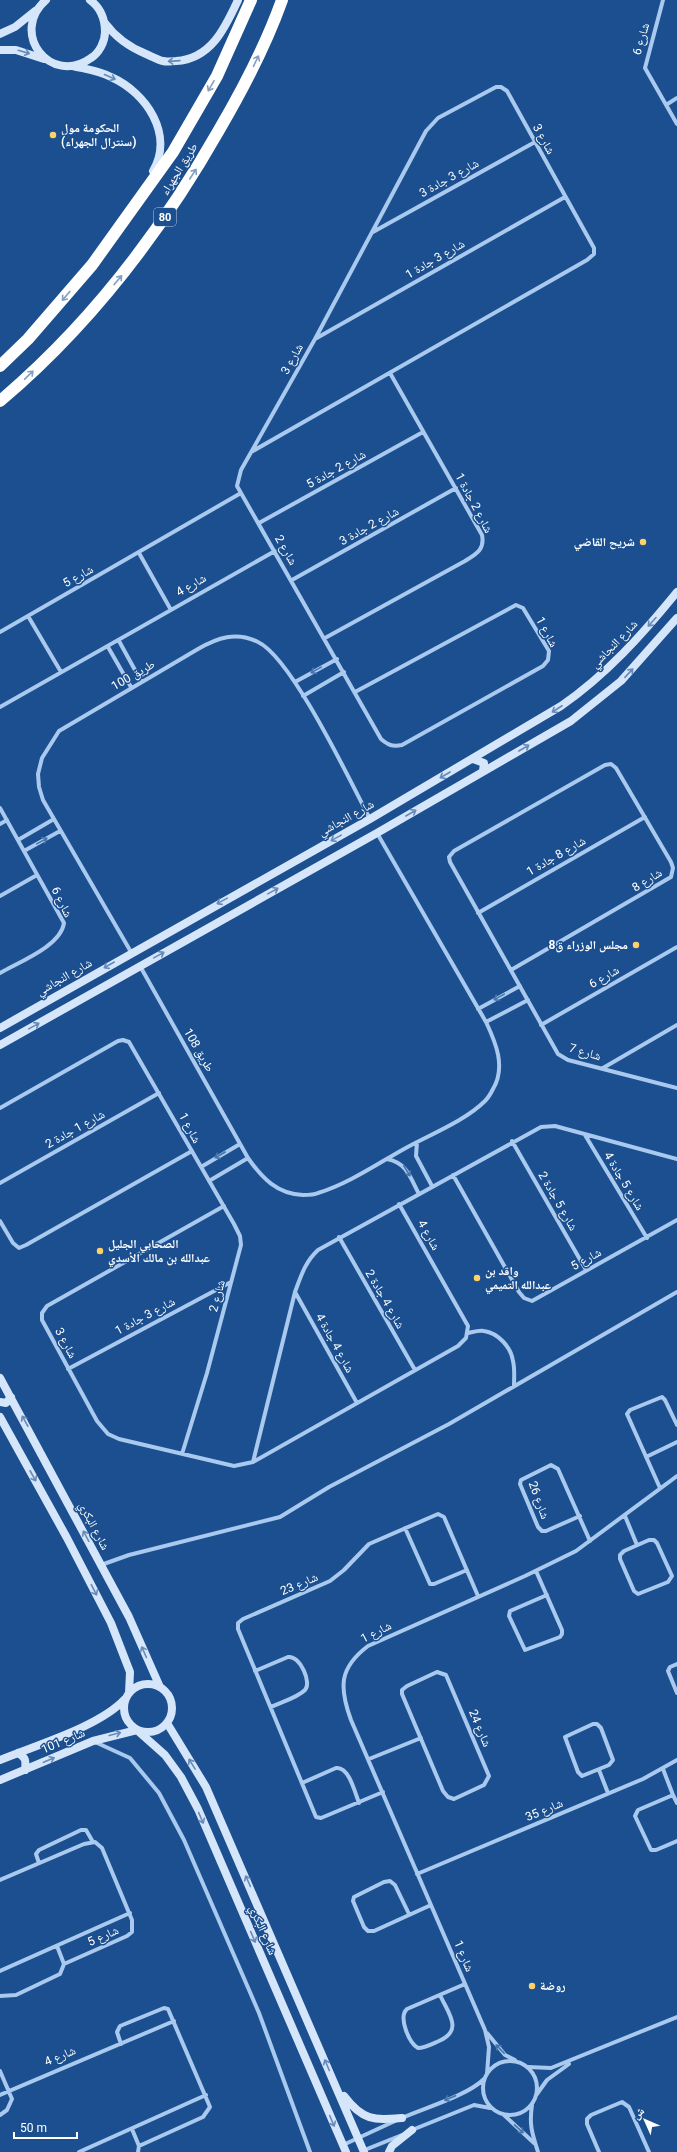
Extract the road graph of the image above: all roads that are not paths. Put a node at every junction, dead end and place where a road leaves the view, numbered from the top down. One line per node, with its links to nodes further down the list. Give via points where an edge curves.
1 (46, 0): 7 (main road)
2 (238, 0): 8 (main road, one-way to 8, via 222,32 210,46 198,56 182,60 163,62 132,48 118,38)
3 (251, 0): 18 (highway, طريق الجهراء / 80, one-way to 18, via 217,76 173,152)
4 (282, 0): 23 (highway, طريق الجهراء / 80, one-way to 4, via 82,321 147,244 198,166 243,89)
5 (663, 0): 14 (street, شارع 6, via 645,68)
6 (93, 1): 8 (main road)
7 (38, 9): 9 (main road, via 15,27); 11 (main road, via 31,31 39,53)
8 (105, 23): 12 (main road, via 102,46 84,63)
9 (0, 34)
10 (0, 50): 11 (main road, one-way to 11, via 16,50)
11 (48, 60): 12 (main road, via 64,67)
12 (73, 66): 18 (main road, one-way to 18, via 111,77 129,87 143,100 159,127 162,137 159,161)
13 (677, 98): 14 (street)
14 (666, 105): 15 (street, شارع 6)
15 (677, 124)
16 (535, 142): 17 (street, شارع 3); 19 (street, شارع 3 جادة 3); 19 (street, شارع 3, via 507,91 501,87 496,87 438,118 426,131)
17 (565, 196): 20 (street, شارع 3 جادة 1); 22 (street, شارع 3, via 594,248 594,254)
18 (123, 222): 21 (highway, طريق الجهراء / 80, one-way to 21, via 82,277 28,339)
19 (372, 233): 20 (street, شارع 3)
20 (315, 339): 25 (street, شارع 3)
21 (0, 366)
22 (390, 373): 24 (street, شارع 2 جادة 1); 25 (street, شارع 3)
23 (0, 401)
24 (423, 432): 26 (street, شارع 2 جادة 1); 28 (street, شارع 2 جادة 5)
25 (253, 451): 27 (street, شارع 2, via 238,479 237,486)
26 (456, 488): 31 (street, شارع 2 جادة 3); 37 (street, شارع 2 جادة 1, via 482,535 484,542 480,551)
27 (241, 493): 28 (street, شارع 2); 30 (street, شارع 5)
28 (258, 523): 29 (street, شارع 2)
29 (275, 551): 31 (street, شارع 2); 33 (street, شارع 4)
30 (139, 553): 33 (street); 34 (street, شارع 5)
31 (292, 580): 37 (street, شارع 2)
32 (677, 592): 49 (main road, شارع النجاشي, one-way to 49, via 624,654 585,690)
33 (171, 610): 38 (street, شارع 4)
34 (28, 616): 36 (street, شارع 5); 41 (street)
35 (677, 618): 51 (main road, one-way to 35, via 571,721 596,702 626,676)
36 (0, 632)
37 (325, 638): 40 (street, شارع 2)
38 (119, 640): 39 (street, شارع 4); 43 (street)
39 (108, 647): 41 (street, شارع 4); 45 (street)
40 (336, 659): 42 (street, شارع 2); 44 (street, one-way to 44)
41 (61, 672): 48 (street, شارع 4)
42 (344, 672): 46 (street, شارع 2); 47 (street)
43 (141, 681): 44 (street, طريق 100, via 215,639 232,636 259,642 282,662); 45 (street, طريق 100)
44 (295, 682): 47 (street, طريق 100)
45 (131, 687): 57 (street, طريق 100, via 68,724 51,742 42,758 38,787)
46 (355, 692): 46 (street, شارع 1, via 381,739 393,747 402,745 543,666 548,660 549,652 523,608 519,605 511,606)
47 (303, 696): 55 (street, طريق 100)
48 (0, 707)
49 (496, 746): 50 (main road, شارع النجاشي); 51 (main road, via 494,753)
50 (473, 759): 52 (main road, via 484,763); 55 (main road, شارع النجاشي, one-way to 55)
51 (502, 760): 52 (main road)
52 (483, 771): 60 (main road, one-way to 52)
53 (0, 808): 56 (street)
54 (644, 817): 65 (street, شارع 8 جادة 1); 65 (street, شارع 8, via 616,768 611,764 605,765 454,851 450,856 450,862); 69 (street, شارع 8, via 673,868 671,877)
55 (370, 818): 67 (main road, شارع النجاشي, one-way to 67)
56 (7, 820): 58 (street); 61 (street)
57 (54, 820): 59 (street, طريق 100); 61 (street)
58 (0, 824)
59 (60, 831): 62 (street, one-way to 59); 67 (street, طريق 100)
60 (377, 832): 68 (main road, one-way to 60); 73 (street, طريق 108)
61 (18, 840): 62 (street)
62 (24, 851): 63 (street)
63 (37, 875): 64 (street); 70 (street, شارع 6, via 64,923 62,931 52,943)
64 (0, 896)
65 (478, 913): 69 (street, شارع 8)
66 (677, 947): 77 (street, شارع 6)
67 (131, 952): 74 (main road, شارع النجاشي, one-way to 74)
68 (140, 966): 79 (main road, one-way to 68); 88 (street, طريق 108)
69 (511, 970): 71 (street, شارع 7)
70 (0, 973)
71 (520, 986): 72 (street, شارع 7); 73 (street, one-way to 73)
72 (528, 1000): 75 (street); 77 (street, شارع 7)
73 (478, 1009): 75 (street, طريق 108)
74 (15, 1020): 78 (main road, شارع النجاشي); 79 (main road, via 12,1026)
75 (486, 1022): 87 (street, طريق 108, via 498,1048 500,1060 494,1087 485,1101)
76 (677, 1025): 81 (street)
77 (541, 1026): 81 (street, شارع 7, via 558,1054 568,1060)
78 (0, 1028)
79 (21, 1033): 80 (main road)
80 (0, 1045)
81 (603, 1068): 82 (street, شارع 7)
82 (677, 1088)
83 (159, 1093): 84 (street, شارع 1, via 132,1045 123,1040); 89 (street, شارع 1); 96 (street, شارع 1 جادة 2)
84 (0, 1108)
85 (585, 1135): 86 (street, via 555,1126 541,1127); 92 (street); 104 (street, شارع 5 جادة 4)
86 (512, 1141): 94 (street); 105 (street, شارع 5 جادة 2)
87 (417, 1142): 91 (street, طريق 108); 97 (street, via 416,1156)
88 (240, 1144): 90 (street, طريق 108); 93 (street, one-way to 93)
89 (192, 1151): 93 (street, شارع 2); 102 (street, شارع 1, via 26,1246 19,1248 13,1243)
90 (248, 1158): 91 (street, طريق 108, via 266,1181 290,1194 304,1195 332,1187); 95 (street)
91 (386, 1159): 98 (street, one-way to 98, via 398,1161 402,1165)
92 (677, 1159)
93 (201, 1166): 95 (street, شارع 2)
94 (453, 1175): 97 (street); 105 (street, شارع 5, via 524,1298 532,1301)
95 (209, 1181): 100 (street, شارع 2)
96 (0, 1183)
97 (432, 1186): 98 (street)
98 (419, 1194): 99 (street)
99 (399, 1204): 103 (street); 109 (street, شارع 4, via 468,1326)
100 (224, 1206): 106 (street, شارع 2, via 240,1236 241,1245); 110 (street, شارع 3, via 47,1306 42,1313 42,1320)
101 (677, 1220): 104 (street, شارع 5)
102 (0, 1221)
103 (339, 1237): 107 (street, via 310,1257); 111 (street, شارع 4 جادة 2)
104 (647, 1238): 105 (street, شارع 5)
105 (586, 1270)
106 (231, 1282): 110 (street, شارع 3 جادة 1); 120 (street, شارع 2)
107 (295, 1292): 116 (street, شارع 4 جادة 4); 122 (street)
108 (677, 1292): 113 (street)
109 (468, 1333): 111 (street, via 458,1346); 113 (street, via 482,1330 507,1346 514,1360)
110 (68, 1369): 120 (street, شارع 3, via 97,1420 108,1434)
111 (415, 1370): 116 (street)
112 (0, 1378): 114 (main road, شارع البكري)
113 (514, 1386): 130 (street, via 449,1424 329,1487 280,1517 129,1554)
114 (11, 1397): 115 (main road, via 6,1403); 130 (main road, شارع البكري, one-way to 114)
115 (0, 1402)
116 (357, 1403): 122 (street)
117 (0, 1417): 139 (main road, one-way to 139, via 111,1623 130,1672)
118 (677, 1425): 121 (street, via 662,1397 630,1410 628,1418)
119 (677, 1442): 121 (street)
120 (182, 1454): 122 (street, شارع 3, via 234,1466)
121 (646, 1457): 124 (street)
122 (253, 1462)
123 (677, 1476): 124 (street, شارع 1)
124 (660, 1488): 126 (street, شارع 1)
125 (580, 1516): 125 (street, شارع 26, via 554,1466 551,1465 521,1480 520,1484 542,1531); 128 (street, شارع 26)
126 (625, 1516): 128 (street, شارع 1); 129 (street)
127 (405, 1528): 131 (street, شارع 23, via 442,1515); 131 (street, via 430,1584); 136 (street, شارع 23, via 369,1544 330,1581 240,1621 238,1629)
128 (590, 1541): 132 (street, شارع 1)
129 (637, 1545): 129 (street, via 624,1551 620,1557 634,1591 638,1594 668,1582 672,1576 656,1541 649,1540)
130 (101, 1565): 137 (main road, شارع البكري, one-way to 130, via 129,1617)
131 (467, 1570): 134 (street, شارع 23)
132 (536, 1571): 133 (street); 134 (street, شارع 1)
133 (546, 1595): 133 (street, via 562,1634 525,1650 509,1616 510,1611)
134 (478, 1596): 146 (street, شارع 1, via 368,1646 350,1664 344,1677 343,1696)
135 (677, 1664): 138 (street, via 668,1671)
136 (255, 1671): 140 (street, شارع 23); 140 (street, via 288,1657 294,1657 298,1660 308,1682 307,1688 301,1693)
137 (160, 1687): 139 (main road, via 144,1684); 141 (main road, via 172,1704 172,1712)
138 (677, 1693)
139 (128, 1695): 142 (main road, via 124,1707 125,1716 130,1725); 145 (main road, شارع 101, via 112,1712 94,1722)
140 (271, 1707): 153 (street, شارع 23)
141 (167, 1723): 142 (main road, via 154,1732); 183 (main road, شارع البكري, one-way to 141, via 206,1787)
142 (138, 1730): 144 (main road, شارع 101, one-way to 142); 198 (main road, شارع البكري, one-way to 198, via 165,1756 181,1777 198,1809)
143 (421, 1738): 143 (street, شارع 24, via 448,1797 454,1799 487,1783 488,1772 448,1678 443,1673 437,1672 402,1690); 146 (street)
144 (93, 1741): 150 (main road, شارع 101, one-way to 144); 202 (street, via 130,1758 159,1793 184,1840 259,2013)
145 (18, 1753): 147 (main road, شارع 101); 150 (main road, via 26,1761)
146 (369, 1759): 154 (street, شارع 1)
147 (0, 1760)
148 (677, 1760): 149 (street, شارع 35)
149 (663, 1769): 155 (street, شارع 35); 156 (street)
150 (25, 1770): 152 (main road, شارع 101)
151 (599, 1770): 151 (street, via 613,1760 599,1725 593,1724 566,1735 565,1742 579,1773 585,1775); 155 (street)
152 (0, 1780)
153 (302, 1783): 157 (street, via 341,1768 345,1771); 157 (street, شارع 23, via 318,1818)
154 (383, 1792): 157 (street, شارع 23); 162 (street, شارع 1)
155 (608, 1793): 162 (street, شارع 35)
156 (673, 1795): 158 (street); 159 (street, via 638,1810 635,1817 651,1850)
157 (359, 1802)
158 (677, 1803)
159 (677, 1840)
160 (93, 1842): 161 (street); 161 (street, شارع 5, via 86,1830 81,1830 37,1852); 165 (street, شارع 5, via 102,1848)
161 (39, 1863): 163 (street)
162 (417, 1874): 164 (street, شارع 1)
163 (0, 1880)
164 (431, 1906): 166 (street); 170 (street, شارع 1)
165 (130, 1913): 167 (street, شارع 5); 168 (street, شارع 5, via 134,1926 127,1936)
166 (409, 1914): 166 (street, via 374,1931 368,1930 358,1914 354,1897 384,1882 390,1882 395,1885)
167 (57, 1946): 168 (street); 169 (street, شارع 5)
168 (64, 1964): 172 (street, شارع 5, via 63,1971 58,1976 16,1995)
169 (0, 1972)
170 (465, 1984): 171 (street); 175 (street, شارع 1)
171 (440, 1995): 171 (street, via 403,2013 403,2020 412,2042 418,2048 448,2037 452,2032 453,2024)
172 (0, 1996)
173 (677, 2017): 177 (street)
174 (174, 2021): 176 (street, شارع 4); 176 (street, via 168,2009 164,2008 123,2024 117,2032); 186 (street)
175 (485, 2030): 178 (street, شارع 1, one-way to 175, via 505,2054); 181 (street, شارع 1, via 489,2047)
176 (121, 2044): 184 (street, شارع 4)
177 (576, 2059): 179 (street, via 551,2068); 187 (street, via 547,2080)
178 (519, 2062): 179 (street); 181 (street, via 501,2062)
179 (527, 2067): 187 (street, via 536,2080)
180 (0, 2071): 184 (street)
181 (486, 2074): 182 (street)
182 (484, 2079): 189 (street, via 484,2096); 192 (street, one-way to 192, via 466,2091)
183 (336, 2086): 192 (main road, via 352,2107 362,2115 376,2120); 195 (main road, شارع البكري)
184 (9, 2091): 185 (street, شارع 4); 190 (street, via 11,2104)
185 (0, 2095)
186 (206, 2095): 193 (street); 197 (street, via 210,2107 203,2117)
187 (536, 2095): 188 (street)
188 (532, 2104): 191 (street, via 519,2114); 196 (street, via 530,2126)
189 (494, 2111): 191 (street); 194 (street, via 486,2106 474,2105)
190 (0, 2114)
191 (504, 2115): 196 (street, one-way to 196)
192 (402, 2118): 195 (street)
193 (132, 2129): 197 (street); 200 (street)
194 (412, 2130): 199 (street); 203 (main road, via 392,2146)
195 (358, 2137): 198 (street); 199 (main road, شارع البكري)
196 (535, 2144): 204 (street)
197 (138, 2146): 201 (street)
198 (344, 2148)
199 (362, 2151)
200 (79, 2152)
201 (138, 2152)
202 (310, 2152)
203 (389, 2152)
204 (538, 2152)
205 (599, 2152): 206 (street, via 587,2119 622,2102 629,2107)
206 (648, 2152)

